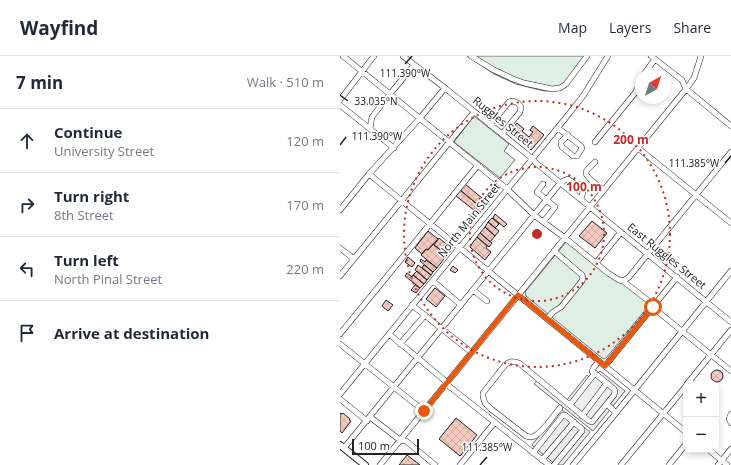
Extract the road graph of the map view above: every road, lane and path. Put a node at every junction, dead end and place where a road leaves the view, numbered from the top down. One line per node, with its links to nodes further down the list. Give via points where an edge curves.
1 (344, 56): 11 (street)
2 (374, 56): 11 (street)
3 (402, 56): 9 (street, Ruggles Street)
4 (471, 56): 5 (street, via 512,79 554,89 566,84)
5 (587, 56)
6 (608, 56): 22 (street, North Main Street, via 583,96)
7 (701, 56): 13 (street, via 694,78)
8 (653, 57): 10 (street); 13 (street, via 682,80)
9 (414, 65): 12 (street, Ruggles Street); 15 (street)
10 (647, 68)
11 (362, 71): 15 (street); 16 (street)
12 (445, 88): 18 (street, Ruggles Street); 19 (street)
13 (686, 89): 21 (street); 29 (street)
14 (635, 92): 27 (street)
15 (390, 94): 19 (street); 23 (street, via 372,117)
16 (340, 100)
17 (340, 105): 23 (street)
18 (474, 112): 20 (street, Ruggles Street); 26 (street)
19 (420, 118): 26 (street); 28 (street)
20 (490, 125): 24 (street, Ruggles Street); 24 (street, via 509,102 518,103 521,107 520,112)
21 (731, 126)
22 (558, 128): 25 (street); 31 (street, North Main Street)
23 (370, 129): 28 (street)
24 (502, 134): 31 (street, Ruggles Street)
25 (568, 135)
26 (449, 142): 33 (street); 41 (street)
27 (596, 142)
28 (394, 148): 34 (street)
29 (638, 148): 38 (street); 39 (street)
30 (731, 152): 39 (street)
31 (532, 158): 35 (street, Ruggles Street); 37 (street, North Main Street)
32 (595, 162): 38 (street, via 586,174)
33 (478, 165): 37 (street); 49 (street)
34 (370, 174): 41 (street); 43 (street)
35 (561, 182): 40 (street, Ruggles Street); 40 (street, via 568,178 582,189); 42 (street)
36 (542, 184): 42 (street, via 536,192)
37 (507, 189): 46 (street); 52 (street, North Main Street)
38 (604, 190): 44 (street)
39 (696, 195): 48 (street); 55 (street)
40 (581, 199): 44 (street, Ruggles Street)
41 (402, 200): 49 (street); 56 (street)
42 (546, 200): 46 (street); 47 (street, via 555,207)
43 (342, 203): 45 (street)
44 (590, 206): 50 (street, East Ruggles Street); 51 (street)
45 (340, 210)
46 (534, 214): 47 (street); 58 (street)
47 (544, 221): 51 (street)
48 (731, 223)
49 (430, 224): 52 (street); 77 (street)
50 (620, 232): 55 (street, East Ruggles Street); 57 (street)
51 (565, 238): 54 (street); 57 (street)
52 (460, 247): 58 (street); 62 (street, North Main Street)
53 (340, 248): 56 (street)
54 (554, 251): 65 (street); 72 (street, via 583,278 566,302)
55 (648, 254): 61 (street, East Ruggles Street); 63 (street)
56 (354, 259): 60 (street)
57 (596, 263): 63 (street)
58 (488, 271): 64 (street); 65 (street)
59 (731, 271): 67 (street)
60 (340, 276)
61 (677, 278): 67 (street, East Ruggles Street); 70 (street)
62 (433, 281): 68 (street, North Main Street); 69 (street)
63 (623, 281): 70 (street)
64 (473, 290): 66 (street); 69 (street)
65 (518, 295): 72 (street); 81 (street)
66 (487, 301)
67 (706, 301): 73 (street, East Ruggles Street); 76 (street)
68 (412, 305): 71 (street); 78 (street, North Main Street)
69 (461, 305): 74 (street)
70 (653, 307): 76 (street); 86 (street)
71 (424, 315): 74 (street); 80 (street)
72 (547, 319): 84 (street)
73 (731, 322)
74 (442, 329): 81 (street); 83 (street)
75 (731, 330): 82 (street)
76 (682, 331): 82 (street); 94 (street)
77 (340, 334)
78 (389, 334): 80 (street); 85 (street, North Main Street)
79 (340, 344): 85 (street)
80 (400, 344): 83 (street)
81 (471, 352): 90 (street)
82 (711, 355): 87 (street); 89 (street)
83 (418, 358): 90 (street); 93 (street)
84 (599, 361): 86 (street); 88 (street, via 592,371)
85 (365, 363): 92 (street, North Main Street); 93 (street)
86 (605, 366): 94 (street)
87 (731, 371)
88 (595, 374): 91 (street); 99 (street)
89 (690, 381)
90 (447, 383): 101 (street); 107 (street)
91 (607, 383): 98 (street, via 615,391); 105 (street)
92 (342, 387): 96 (street, North Main Street)
93 (394, 387): 101 (street); 106 (street)
94 (634, 390): 102 (street); 103 (street)
95 (683, 390): 103 (street)
96 (340, 394)
97 (340, 399): 106 (street)
98 (607, 404): 102 (street); 105 (street, via 592,422)
99 (570, 405): 100 (street, via 514,361 505,365 483,393 485,403 491,409 530,437 541,430); 105 (street)
100 (560, 408)
101 (424, 411): 111 (street)
102 (616, 413): 125 (street)
103 (664, 413): 110 (street); 126 (street)
104 (731, 414): 109 (street)
105 (582, 416)
106 (368, 419): 111 (street); 112 (street)
107 (495, 422): 115 (street); 122 (street)
108 (574, 422): 115 (street, via 563,415); 117 (street); 124 (street, via 582,431)
109 (731, 423)
110 (683, 429)
111 (400, 440): 120 (street); 121 (street, via 406,441)
112 (341, 447): 119 (main road)
113 (683, 448): 127 (street)
114 (731, 449): 118 (street)
115 (533, 453): 117 (street)
116 (712, 453): 118 (street)
117 (542, 460): 123 (street)
118 (720, 463): 128 (street)
119 (365, 465)
120 (380, 465)
121 (435, 465)
122 (460, 465)
123 (549, 465)
124 (554, 465)
125 (573, 465)
126 (621, 465)
127 (669, 465)
128 (727, 465)

